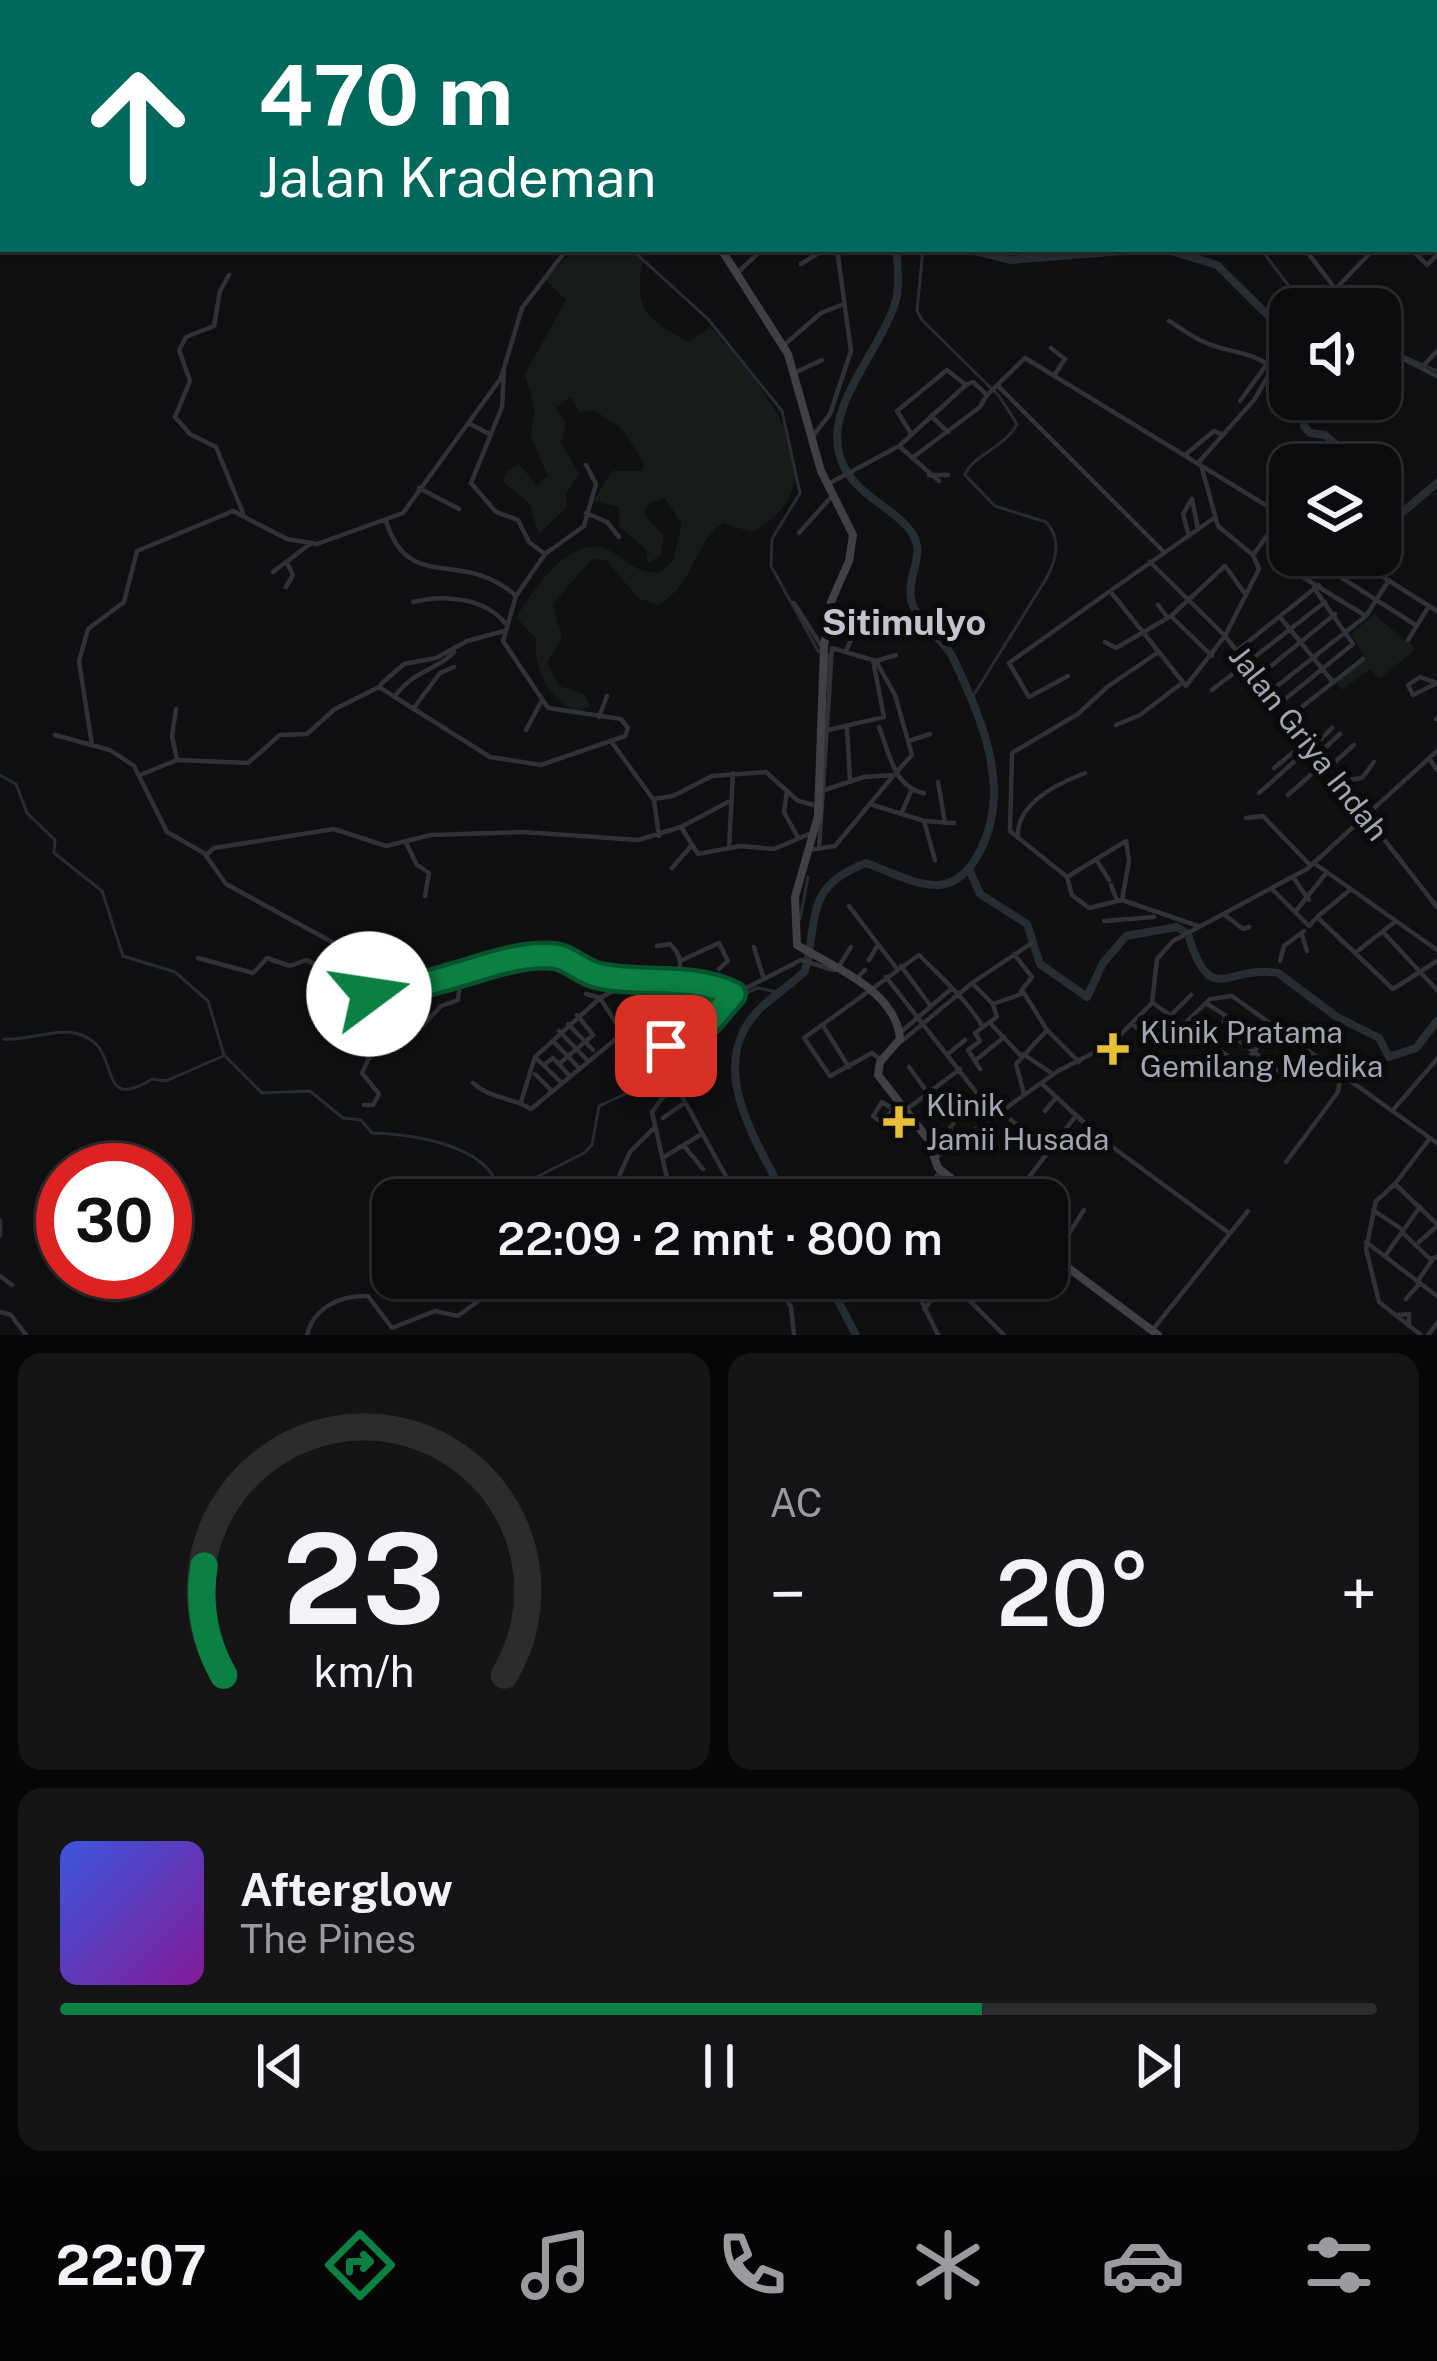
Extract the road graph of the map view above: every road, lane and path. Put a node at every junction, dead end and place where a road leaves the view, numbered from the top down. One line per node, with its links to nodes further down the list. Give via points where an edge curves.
1 (565, 252): 23 (street, via 522,308)
2 (723, 252): 11 (main road)
3 (760, 252): 11 (street)
4 (820, 252): 10 (street)
5 (838, 252): 14 (street)
6 (1307, 252): 13 (street)
7 (1371, 252): 13 (street)
8 (1414, 252): 9 (street, via 1427,265)
9 (1437, 255)
10 (801, 264)
11 (737, 273): 16 (main road)
12 (229, 274): 31 (street, via 214,326 186,337 179,350 190,377)
13 (1335, 288)
14 (841, 305): 16 (street); 38 (street, via 851,351 830,414)
15 (1169, 321): 21 (street)
16 (784, 345): 24 (main road)
17 (1052, 348): 25 (street, via 1065,359)
18 (1437, 351): 22 (street)
19 (1401, 356): 22 (street)
20 (822, 360): 24 (street)
21 (1269, 365): 29 (street); 37 (street, via 1254,400)
22 (1424, 365): 26 (street)
23 (504, 371): 33 (street); 36 (street)
24 (794, 373): 38 (main road)
25 (1054, 376): 28 (street, via 1025,358); 40 (street)
26 (1437, 376)
27 (966, 385): 28 (street); 30 (street); 35 (street, via 946,370 917,390 897,411)
28 (992, 390): 34 (street); 62 (street)
29 (1240, 401)
30 (931, 416): 34 (street); 35 (street)
31 (176, 418): 32 (street); 52 (street, via 216,447)
32 (164, 421)
33 (468, 423): 36 (street); 48 (street)
34 (948, 432): 41 (street)
35 (912, 433): 39 (street)
36 (491, 435): 63 (street, via 473,489 518,520)
37 (1223, 435): 40 (street, via 1214,431); 42 (street)
38 (813, 436): 47 (main road)
39 (899, 446): 41 (street); 47 (street)
40 (1185, 455): 42 (street)
41 (912, 458): 44 (street)
42 (1200, 464): 50 (street); 54 (street)
43 (586, 465): 53 (street, via 596,484)
44 (928, 475): 45 (street); 46 (street)
45 (948, 475)
46 (939, 481)
47 (826, 484): 49 (main road)
48 (419, 488): 51 (street); 55 (street, via 403,513)
49 (832, 496): 57 (street); 99 (main road, via 853,541 831,602)
50 (1269, 507)
51 (459, 508)
52 (243, 513): 61 (street); 138 (street, via 218,514 134,555 121,608 88,629 79,661)
53 (586, 513): 60 (street); 63 (street, via 584,526)
54 (1214, 518): 56 (street); 64 (street)
55 (386, 521): 61 (street); 75 (street, via 393,544 421,566 478,571)
56 (1198, 529): 59 (street); 59 (street, via 1192,499 1184,514)
57 (799, 533)
58 (1269, 533): 64 (street)
59 (1189, 536): 62 (street)
60 (620, 537)
61 (310, 544): 66 (street)
62 (1165, 552): 65 (street)
63 (545, 554): 75 (street)
64 (1253, 555): 76 (street, via 1258,576)
65 (1150, 562): 74 (street); 79 (street, Jalan Griya Indah)
66 (288, 565): 67 (street); 72 (street)
67 (273, 572)
68 (1305, 576): 73 (street)
69 (1342, 576): 77 (street)
70 (1382, 576): 71 (street)
71 (1389, 580): 77 (street); 83 (street)
72 (286, 586)
73 (1317, 586): 80 (street); 86 (street); 87 (street)
74 (1110, 591): 94 (street); 112 (street, via 1009,663 1029,697)
75 (516, 596): 91 (street)
76 (1248, 598): 79 (street, via 1225,566); 95 (street)
77 (1377, 600): 87 (street); 90 (street)
78 (413, 602): 91 (street, via 450,596 491,608)
79 (1187, 602): 88 (street); 95 (street, Jalan Griya Indah)
80 (1325, 602): 85 (street); 92 (street)
81 (794, 603): 99 (street)
82 (1158, 605): 88 (street)
83 (1430, 606): 84 (street); 90 (street)
84 (1437, 610)
85 (1334, 614): 93 (street); 97 (street)
86 (1280, 616): 92 (street); 100 (street)
87 (1366, 616): 93 (street)
88 (1169, 617): 94 (street); 105 (street)
89 (839, 626): 102 (street, via 856,629)
90 (1417, 626): 96 (street)
91 (505, 628): 101 (street); 121 (street, via 505,645)
92 (1291, 629): 97 (street); 109 (street)
93 (1346, 631): 106 (street); 111 (street, via 1353,646)
94 (1142, 635): 98 (street, via 1116,648); 103 (street)
95 (1225, 636): 100 (street, Jalan Griya Indah); 105 (street)
96 (1408, 640)
97 (1300, 641): 106 (street); 113 (street)
98 (1105, 642)
99 (826, 650): 102 (street); 132 (main road)
100 (1237, 650): 109 (street, Jalan Griya Indah)
101 (454, 651): 116 (street, via 404,664); 120 (street, via 410,676)
102 (846, 651): 108 (street)
103 (1157, 653): 115 (street); 176 (street, via 1078,714 1015,748 1009,826)
104 (896, 655): 108 (street)
105 (1212, 656): 115 (street, via 1189,685)
106 (1313, 657): 111 (street); 118 (street)
107 (1363, 658): 114 (street)
108 (875, 660): 128 (street, via 884,716); 136 (street)
109 (1247, 664): 113 (street, Jalan Griya Indah); 117 (street)
110 (454, 667): 124 (street)
111 (1323, 669): 114 (street); 122 (street)
112 (1068, 676)
113 (1258, 676): 118 (street, Jalan Griya Indah)
114 (1334, 682): 126 (street)
115 (1182, 683): 127 (street)
116 (379, 687): 120 (street); 144 (street, via 307,734 280,735 248,763)
117 (1212, 690)
118 (1270, 692): 122 (street, Jalan Griya Indah)
119 (607, 696): 125 (street)
120 (394, 697): 124 (street)
121 (542, 702): 125 (street, via 563,715); 131 (street)
122 (1280, 704): 126 (street, Jalan Griya Indah)
123 (176, 709): 144 (street)
124 (413, 709): 137 (street, via 490,757 542,765)
125 (599, 717): 137 (street, via 627,724 625,736)
126 (1289, 717): 139 (street, Jalan Griya Indah)
127 (1116, 725)
128 (847, 728): 132 (street); 153 (street)
129 (879, 728): 151 (street)
130 (1333, 728): 139 (street)
131 (526, 730)
132 (822, 731): 158 (main road)
133 (930, 734): 136 (street)
134 (1340, 734): 142 (street)
135 (56, 735): 138 (street)
136 (909, 741): 151 (street, via 912,755)
137 (611, 742): 162 (street)
138 (92, 745): 152 (street)
139 (1311, 745): 142 (street, Jalan Griya Indah); 147 (street); 160 (street)
140 (1354, 746): 146 (street)
141 (1437, 751): 143 (street)
142 (1318, 754): 146 (street, Jalan Griya Indah)
143 (1429, 758): 148 (street); 167 (street)
144 (177, 760): 152 (street)
145 (1374, 762): 154 (street, via 1353,783)
146 (1327, 765): 154 (street, Jalan Griya Indah); 161 (street)
147 (1274, 768)
148 (1437, 770)
149 (733, 773): 157 (street, via 771,773); 162 (street); 163 (street)
150 (1085, 773): 176 (street, via 1038,800)
151 (894, 774): 153 (street); 156 (street); 164 (street)
152 (140, 775): 182 (street, via 164,829)
153 (850, 780): 158 (street)
154 (1339, 781): 167 (street, Jalan Griya Indah)
155 (938, 782): 170 (street)
156 (912, 789): 159 (street); 166 (street)
157 (788, 790): 165 (street); 175 (street, via 784,812)
158 (821, 792): 165 (main road); 180 (street)
159 (924, 793)
160 (1259, 794)
161 (1288, 796)
162 (653, 799): 174 (street)
163 (728, 802): 172 (street); 179 (street)
164 (872, 805): 166 (street); 180 (street, via 835,846)
165 (818, 806): 173 (main road)
166 (902, 812): 169 (street)
167 (1366, 815): 185 (street); 196 (street, Jalan Griya Indah)
168 (1246, 818): 185 (street, via 1269,821)
169 (924, 821): 170 (street); 184 (street)
170 (945, 823): 171 (street)
171 (954, 823)
172 (681, 827): 174 (street); 178 (street)
173 (814, 832): 175 (street); 181 (main road)
174 (659, 836): 177 (street, via 523,832)
175 (797, 836): 179 (street, via 774,849)
176 (1016, 837): 188 (street)
177 (406, 843): 182 (street, via 378,846 328,830); 192 (street, via 429,873)
178 (691, 846): 179 (street, via 698,854); 186 (street)
179 (729, 848)
180 (820, 849): 181 (street)
181 (808, 850): 210 (main road, via 794,908)
182 (206, 855): 233 (street, via 226,884 332,942)
183 (1096, 859): 188 (street); 193 (street); 193 (street, via 1126,841)
184 (935, 860)
185 (1312, 864): 187 (street); 189 (street)
186 (672, 868)
187 (1327, 872): 190 (street); 194 (street)
188 (1067, 877): 193 (street, via 1072,895 1089,908)
189 (1293, 877): 191 (street); 194 (street)
190 (1352, 889): 200 (street); 202 (street)
191 (1273, 890): 197 (street); 198 (street)
192 (425, 896)
193 (1120, 900): 199 (street)
194 (1309, 900): 197 (street)
195 (849, 906): 208 (street)
196 (1437, 907)
197 (1294, 912): 205 (street)
198 (1225, 915): 203 (street); 204 (street)
199 (1160, 917): 201 (street); 203 (street)
200 (1318, 917): 205 (street); 215 (street)
201 (1104, 921)
202 (1396, 922): 206 (street); 213 (street)
203 (1198, 926): 248 (street, via 1157,959)
204 (1249, 927)
205 (1306, 928): 214 (street, via 1300,940); 221 (street)
206 (1383, 932): 215 (street); 228 (street)
207 (1032, 943): 216 (street)
208 (878, 945): 219 (street); 224 (street)
209 (657, 946): 220 (street, via 670,944)
210 (800, 946): 218 (street); 223 (main road)
211 (754, 947): 230 (street)
212 (851, 947): 226 (street)
213 (1437, 950)
214 (1307, 951)
215 (1355, 953): 228 (street, via 1396,990)
216 (1015, 954): 236 (street); 240 (street, via 1032,977)
217 (198, 958): 233 (street, via 254,973 267,958 290,966 306,960 347,986)
218 (803, 960): 223 (street); 230 (street)
219 (868, 960)
220 (680, 961): 225 (street, via 719,943 728,961); 235 (street)
221 (1280, 961)
222 (1437, 961): 228 (street)
223 (820, 962): 226 (main road); 232 (street)
224 (899, 968): 231 (street); 241 (street, via 921,956); 251 (street)
225 (719, 969)
226 (837, 969): 232 (main road)
227 (865, 970): 232 (street)
228 (1420, 973): 239 (street)
229 (461, 974): 234 (street, via 556,956); 237 (street, via 409,989); 254 (street, via 458,1000 423,1025 387,1013)
230 (763, 977): 245 (street)
231 (886, 977): 238 (street); 253 (street)
232 (854, 978): 238 (main road)
233 (372, 980): 237 (street)
234 (629, 980): 235 (street); 246 (street)
235 (676, 982): 245 (street)
236 (972, 983): 241 (street); 250 (street)
237 (382, 986): 249 (street)
238 (871, 989): 259 (street); 271 (main road)
239 (1437, 990)
240 (1022, 991): 250 (street); 265 (street)
241 (956, 992): 251 (street); 261 (street); 263 (street)
242 (319, 993): 254 (street, via 353,1025)
243 (586, 994): 246 (street)
244 (1191, 995): 255 (street)
245 (728, 997): 256 (street)
246 (600, 998): 252 (street); 267 (street)
247 (1205, 1002): 262 (street, via 1232,995); 264 (street); 281 (street, via 1226,1016 1221,1026)
248 (1152, 1003): 255 (street); 260 (street)
249 (348, 1004)
250 (993, 1004): 257 (street, via 998,1015)
251 (931, 1006): 253 (street)
252 (577, 1016): 258 (street); 273 (street, via 593,1034)
253 (918, 1017): 261 (street); 271 (street)
254 (365, 1019): 320 (street, via 362,1072 379,1094)
255 (1171, 1019): 260 (street, via 1154,1038); 264 (street)
256 (710, 1021): 268 (street); 307 (street)
257 (991, 1023): 263 (street); 269 (street)
258 (568, 1024): 266 (street); 273 (street)
259 (822, 1024): 296 (street); 296 (street, via 806,1036 827,1075)
260 (1130, 1024): 291 (street)
261 (924, 1025): 271 (street); 279 (street)
262 (1275, 1026): 281 (street); 300 (street)
263 (982, 1027): 285 (street, via 968,1050)
264 (1181, 1027): 281 (street, via 1238,1065)
265 (1047, 1030): 280 (street); 291 (street)
266 (560, 1031): 270 (street); 276 (street)
267 (622, 1034): 277 (street); 288 (street)
268 (683, 1037): 275 (street); 278 (street)
269 (1004, 1037): 280 (street); 285 (street)
270 (552, 1039): 282 (street); 283 (street)
271 (899, 1039): 290 (main road)
272 (965, 1040): 279 (street)
273 (585, 1042): 276 (street); 277 (street)
274 (655, 1047): 288 (street)
275 (666, 1047)
276 (577, 1049): 283 (street); 287 (street)
277 (595, 1052): 287 (street)
278 (693, 1052)
279 (947, 1054): 298 (street)
280 (1022, 1055): 299 (street); 305 (street)
281 (1252, 1055): 300 (street, via 1289,1079 1303,1064 1321,1074)
282 (535, 1057): 294 (street); 303 (street)
283 (569, 1058): 292 (street); 295 (street)
284 (674, 1059): 311 (street)
285 (973, 1059): 298 (street); 301 (street)
286 (1437, 1059): 293 (street)
287 (587, 1060): 295 (street)
288 (639, 1060): 316 (street)
289 (697, 1060): 307 (street)
290 (881, 1060): 296 (street, via 872,1053); 321 (main road, via 878,1075)
291 (1078, 1062): 305 (street)
292 (559, 1064): 294 (street, via 552,1058); 306 (street)
293 (1430, 1065): 302 (street); 322 (street)
294 (544, 1066): 308 (street)
295 (578, 1067): 306 (street)
296 (848, 1067)
297 (909, 1067): 314 (street)
298 (959, 1068): 314 (street); 324 (street)
299 (1015, 1068): 304 (street); 315 (street)
300 (1339, 1068): 322 (street); 339 (street, via 1337,1092)
301 (980, 1069)
302 (1437, 1069)
303 (532, 1072): 312 (street); 318 (street)
304 (1003, 1074)
305 (1054, 1074): 310 (street)
306 (569, 1075): 308 (street)
307 (709, 1077): 311 (street)
308 (561, 1082): 312 (street)
309 (473, 1083): 318 (street, via 493,1099)
310 (1040, 1083): 315 (street); 317 (street)
311 (694, 1084): 313 (street)
312 (553, 1091): 318 (street, via 531,1109)
313 (679, 1091): 316 (street); 319 (street)
314 (928, 1093): 321 (street)
315 (1024, 1095): 324 (street)
316 (663, 1096): 328 (street)
317 (1056, 1098): 323 (street); 325 (street)
318 (521, 1102)
319 (684, 1102): 326 (street); 331 (street)
320 (364, 1106)
321 (900, 1107): 338 (main road)
322 (1393, 1109): 332 (street)
323 (1045, 1111)
324 (1000, 1116): 329 (street); 330 (street)
325 (1075, 1117): 347 (street); 357 (street)
326 (663, 1118)
327 (953, 1124): 333 (street)
328 (653, 1129): 337 (street); 342 (street)
329 (1023, 1129)
330 (980, 1130): 333 (street); 335 (street, via 1005,1150)
331 (701, 1134): 336 (street); 344 (street)
332 (1430, 1138): 334 (street); 348 (street)
333 (961, 1142): 338 (street)
334 (1437, 1143)
335 (1015, 1144)
336 (684, 1145): 337 (street); 340 (street)
337 (664, 1157): 343 (street)
338 (934, 1159): 341 (main road)
339 (1286, 1162)
340 (703, 1169)
341 (941, 1171): 345 (street); 346 (main road)
342 (618, 1179)
343 (664, 1179)
344 (728, 1179)
345 (935, 1179)
346 (951, 1179)
347 (1028, 1179)
348 (1395, 1184): 349 (street); 351 (street)
349 (1420, 1207): 354 (street); 356 (street)
350 (1084, 1210): 355 (street)
351 (1372, 1210): 356 (street); 359 (street)
352 (1248, 1211): 357 (street)
353 (0, 1220): 358 (street)
354 (1437, 1225): 360 (street)
355 (1068, 1231)
356 (1402, 1231): 360 (street); 361 (street)
357 (1229, 1233): 377 (street)
358 (0, 1236)
359 (1366, 1242): 361 (street); 379 (street, via 1379,1302 1398,1317 1407,1312 1409,1326)
360 (1417, 1244): 362 (street)
361 (1384, 1256): 365 (street)
362 (1435, 1258): 365 (street)
363 (1068, 1268): 377 (main road)
364 (0, 1276): 366 (street)
365 (1419, 1282): 367 (street); 373 (street)
366 (12, 1285)
367 (1437, 1296)
368 (481, 1299): 381 (street, via 458,1316 435,1311 392,1328 368,1296 346,1297 316,1315)
369 (787, 1299): 382 (street)
370 (920, 1299): 374 (street)
371 (933, 1299): 374 (street)
372 (968, 1299): 383 (street)
373 (1406, 1299)
374 (925, 1309): 378 (street)
375 (0, 1312): 380 (street)
376 (1437, 1323): 379 (street)
377 (1155, 1333)
378 (935, 1334)
379 (1429, 1334)
380 (26, 1335)
381 (307, 1335)
382 (794, 1335)
383 (1004, 1335)

